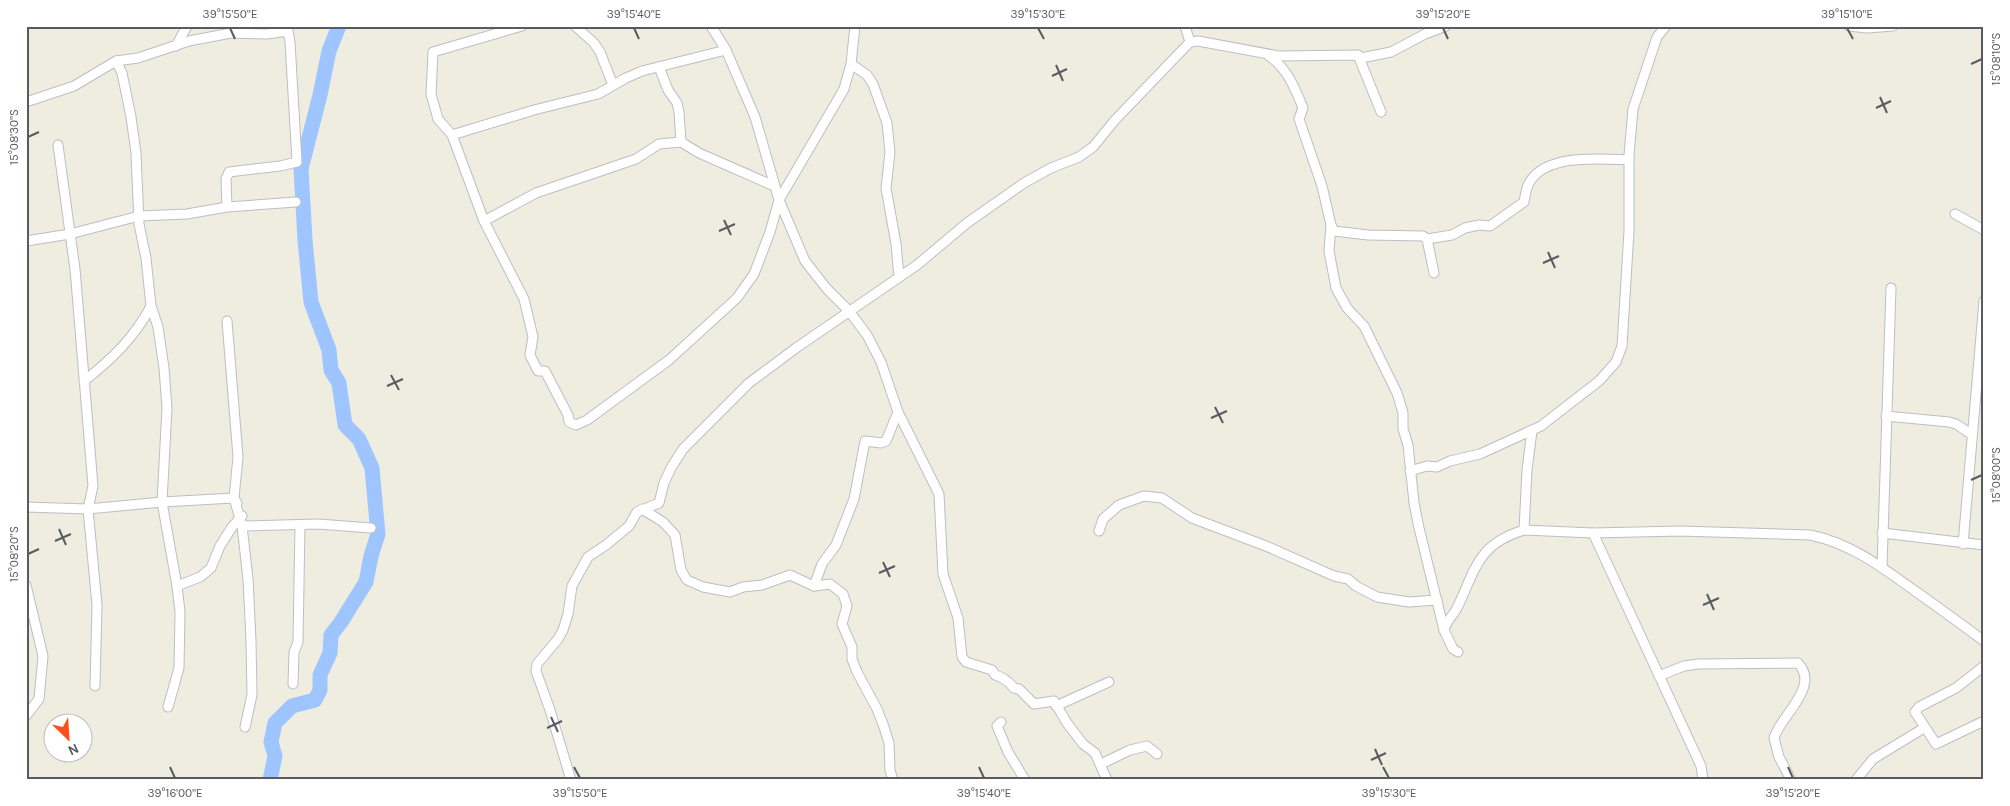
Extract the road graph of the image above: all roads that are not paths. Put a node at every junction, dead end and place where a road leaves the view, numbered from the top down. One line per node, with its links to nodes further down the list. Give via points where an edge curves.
1 (187, 26): 13 (street)
2 (522, 26): 23 (street, via 433,52 431,94 438,119)
3 (575, 26): 20 (street, via 600,52)
4 (711, 26): 14 (street)
5 (854, 26): 18 (street)
6 (1185, 26): 12 (street)
7 (1446, 26): 16 (street, via 1391,52)
8 (1666, 26): 26 (street, via 1657,37 1636,99)
9 (1848, 26): 10 (street)
10 (1893, 26)
11 (288, 29): 13 (street, via 267,34 231,33); 30 (street, via 297,162 229,172 226,179)
12 (1190, 42): 15 (street); 40 (street, via 1093,147 1024,182)
13 (176, 46): 17 (street)
14 (726, 50): 19 (street); 27 (street, via 758,124)
15 (1262, 52): 16 (street, via 1279,56 1356,54); 34 (street, via 1283,67 1299,97 1303,108 1299,118)
16 (1361, 58): 22 (street)
17 (116, 61): 21 (street, via 74,86); 32 (street, via 122,73 131,117)
18 (850, 64): 28 (street, via 844,89); 40 (street, via 867,75 873,84 887,123 890,152 886,188)
19 (659, 67): 20 (street); 24 (street, via 679,112)
20 (613, 85): 23 (street, via 598,94)
21 (26, 102)
22 (1381, 112)
23 (452, 135): 33 (street)
24 (681, 142): 27 (street); 33 (street, via 659,144 636,159 536,193)
25 (58, 145): 36 (street)
26 (1629, 160): 37 (street, via 1559,162 1541,170 1529,184 1524,202 1490,226 1478,225 1452,235); 49 (street, via 1629,231 1620,354 1599,381)
27 (774, 186): 28 (street)
28 (779, 200): 33 (street, via 754,274 737,298 669,360 576,425 569,422 545,371 538,371 530,354 533,337 524,299); 44 (street, via 805,261 826,290)
29 (296, 202): 30 (street)
30 (227, 207): 32 (street, via 187,214)
31 (1956, 214): 35 (street)
32 (139, 216): 36 (street); 43 (street)
33 (484, 221)
34 (1331, 224): 37 (street, via 1334,231 1423,236); 51 (street, via 1329,251 1336,288 1347,308 1364,326 1397,394 1403,413)
35 (1984, 230)
36 (70, 234): 38 (street); 46 (street)
37 (1427, 239): 39 (street)
38 (26, 241)
39 (1434, 273)
40 (899, 277): 44 (street)
41 (1891, 288): 48 (street)
42 (1984, 301): 50 (street)
43 (151, 306): 46 (street, via 132,337 110,361); 53 (street, via 158,328 167,408)
44 (849, 311): 47 (street, via 867,335); 56 (street, via 749,383 684,449 664,483 658,503)
45 (227, 321): 52 (street, via 238,458)
46 (84, 381): 55 (street, via 93,486)
47 (898, 412): 69 (street, via 886,440 881,443 865,441 854,499 836,545 822,564); 79 (street, via 939,494 943,574 958,618 962,657 966,662 992,670 1034,704 1052,700)
48 (1886, 416): 50 (street, via 1949,422); 62 (street)
49 (1532, 431): 51 (street, via 1480,454); 60 (street)
50 (1972, 434): 64 (street)
51 (1410, 471): 70 (street, via 1417,520)
52 (234, 498): 53 (street); 58 (street); 68 (street, via 244,514 220,546 211,568 200,577)
53 (162, 502): 55 (street); 68 (street)
54 (26, 507): 55 (street)
55 (88, 509): 78 (street, via 98,605)
56 (642, 509): 69 (street, via 663,522 675,535 681,570 688,580 703,587 730,592 790,575); 88 (street, via 629,526 588,557 572,586 563,630 537,664 536,671)
57 (300, 525): 58 (street); 59 (street); 77 (street, via 298,642 294,652)
58 (242, 526): 84 (street, via 248,579 252,695)
59 (371, 528)
60 (1524, 530): 63 (street); 71 (street, via 1495,544 1478,561 1458,608)
61 (1100, 531): 70 (street, via 1103,519 1119,505 1144,496 1162,498 1192,518 1348,579 1377,597 1409,602)
62 (1882, 532): 64 (street); 66 (street)
63 (1594, 533): 66 (street, via 1680,531 1810,535 1841,544); 75 (street)
64 (1963, 544): 65 (street)
65 (1984, 545)
66 (1882, 567): 72 (street)
67 (26, 585): 81 (street, via 43,656 39,699)
68 (177, 586): 80 (street, via 179,668)
69 (814, 586): 89 (street, via 830,584 843,594 847,606 842,624 852,647 852,659 884,727)
70 (1437, 600): 71 (street)
71 (1444, 630): 73 (street, via 1453,649)
72 (1984, 641)
73 (1458, 652)
74 (1984, 666): 85 (street, via 1956,688 1915,710)
75 (1659, 676): 92 (street, via 1701,766); 93 (street, via 1698,664 1798,663 1804,672 1803,690 1774,738)
76 (1109, 682): 79 (street)
77 (293, 684)
78 (95, 686)
79 (1056, 706): 87 (street)
80 (168, 707)
81 (26, 716)
82 (1984, 720): 85 (street, via 1937,744)
83 (1001, 722): 90 (street, via 997,726 999,734)
84 (245, 727)
85 (1924, 728): 94 (street, via 1874,759)
86 (1157, 754): 87 (street, via 1148,746 1140,746)
87 (1101, 764): 91 (street)
88 (571, 780)
89 (893, 780)
90 (1025, 780)
91 (1106, 780)
92 (1703, 780)
93 (1791, 780)
94 (1856, 780)

